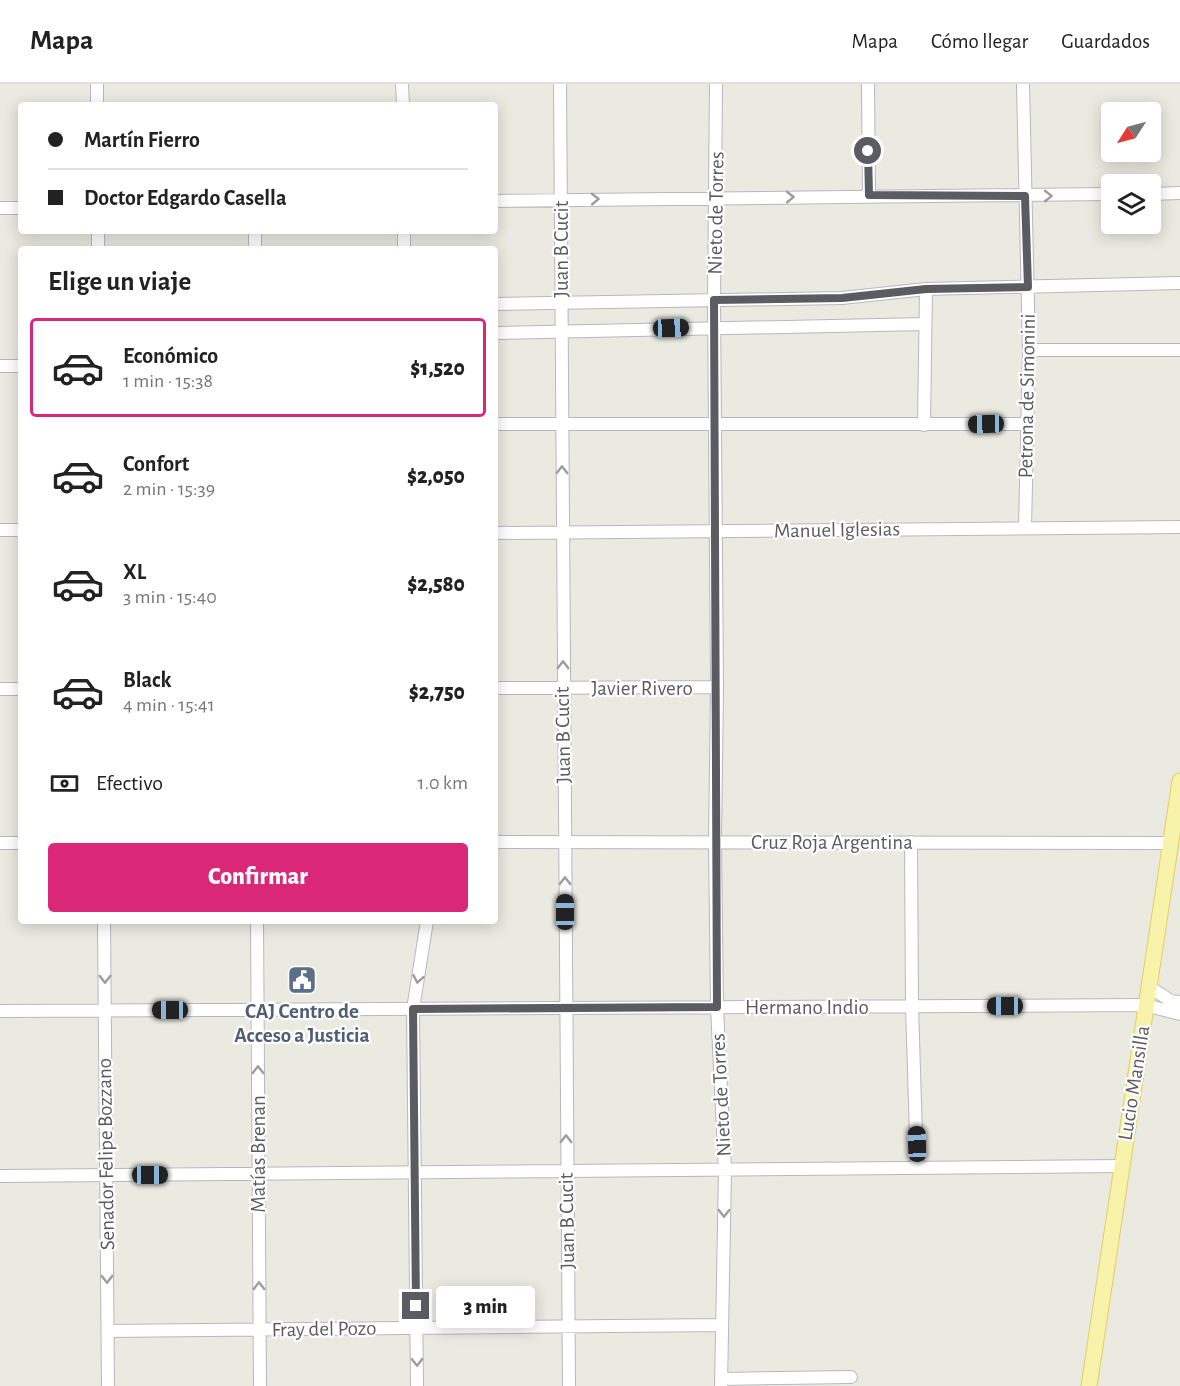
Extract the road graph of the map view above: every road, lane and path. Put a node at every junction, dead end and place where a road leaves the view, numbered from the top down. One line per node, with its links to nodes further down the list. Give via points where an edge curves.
1 (97, 84): 7 (street)
2 (402, 84): 8 (street)
3 (560, 84): 15 (street, Juan B Cucit)
4 (716, 84): 14 (street, Nieto de Torres)
5 (868, 84): 12 (street)
6 (1023, 84): 13 (street, Petrona de Simonini)
7 (97, 102)
8 (403, 102)
9 (1180, 193): 11 (street)
10 (1101, 194): 13 (street, one-way to 10)
11 (1161, 194)
12 (869, 195): 13 (street); 14 (street, one-way to 12)
13 (1025, 196): 20 (street, Petrona de Simonini)
14 (717, 198): 15 (street, one-way to 14); 22 (street, Nieto de Torres)
15 (561, 200): 16 (street); 23 (street, Juan B Cucit)
16 (498, 201)
17 (0, 208): 18 (street)
18 (18, 208)
19 (1180, 283): 20 (street)
20 (1028, 287): 21 (street); 29 (street, Petrona de Simonini)
21 (926, 289): 22 (street, via 842,298); 25 (street)
22 (714, 300): 23 (street); 26 (street, Nieto de Torres)
23 (561, 303): 24 (street); 27 (street, Juan B Cucit)
24 (498, 304)
25 (925, 324): 26 (street); 37 (street)
26 (715, 327): 27 (street); 34 (street, Nieto de Torres)
27 (561, 332): 28 (street); 33 (street, Juan B Cucit)
28 (498, 333)
29 (1029, 350): 30 (street); 36 (street, Petrona de Simonini)
30 (1180, 351)
31 (0, 366): 32 (street)
32 (18, 366)
33 (562, 423): 34 (street); 35 (street); 43 (street, Juan B Cucit, one-way to 33)
34 (717, 423): 37 (street); 42 (street, Nieto de Torres)
35 (498, 424)
36 (1027, 424): 37 (street); 39 (street, Petrona de Simonini)
37 (924, 425)
38 (1180, 527): 39 (street, Manuel Iglesias)
39 (1025, 528): 42 (street, Manuel Iglesias)
40 (0, 530): 41 (street)
41 (18, 530)
42 (715, 531): 43 (street, Manuel Iglesias); 45 (street, Nieto de Torres)
43 (563, 532): 44 (street, Manuel Iglesias); 47 (street, Juan B Cucit, one-way to 43)
44 (498, 533)
45 (717, 687): 47 (street, Javier Rivero); 52 (street, Nieto de Torres)
46 (498, 688): 47 (street, Javier Rivero)
47 (562, 688): 51 (street, Juan B Cucit)
48 (0, 689): 49 (street)
49 (18, 689)
50 (1180, 781): 57 (main road, Lucio Mansilla)
51 (565, 840): 52 (street, Cruz Roja Argentina); 53 (street, Cruz Roja Argentina); 66 (street, Juan B Cucit, one-way to 51)
52 (715, 841): 54 (street, Cruz Roja Argentina); 65 (street, Nieto de Torres)
53 (498, 842)
54 (911, 842): 57 (street, Cruz Roja Argentina); 64 (street)
55 (0, 843): 56 (street)
56 (18, 843)
57 (1170, 843): 61 (main road, Lucio Mansilla)
58 (104, 924): 69 (street, Senador Felipe Bozzano, one-way to 69)
59 (257, 924): 67 (street, Matías Brenan)
60 (427, 924): 68 (street, one-way to 68)
61 (1148, 986): 62 (street); 63 (main road, Lucio Mansilla)
62 (1180, 1002)
63 (1145, 1005): 64 (street, Hermano Indio); 71 (street, Hermano Indio); 72 (main road, Lucio Mansilla)
64 (912, 1006): 65 (street, Hermano Indio); 73 (street)
65 (717, 1007): 66 (street, Hermano Indio); 75 (street, Nieto de Torres)
66 (566, 1008): 68 (street, Hermano Indio); 74 (street, Juan B Cucit, one-way to 66)
67 (258, 1009): 68 (street, Hermano Indio); 69 (street, Hermano Indio); 77 (street, Matías Brenan, one-way to 67)
68 (413, 1009): 76 (street)
69 (105, 1010): 70 (street, Hermano Indio); 79 (street, Senador Felipe Bozzano)
70 (0, 1011)
71 (1180, 1014)
72 (1121, 1166): 73 (street); 91 (main road, Lucio Mansilla)
73 (917, 1168): 75 (street)
74 (566, 1172): 75 (street); 76 (street); 81 (street, Juan B Cucit)
75 (725, 1172): 80 (street, Nieto de Torres, one-way to 80)
76 (414, 1173): 77 (street); 82 (street)
77 (259, 1174): 79 (street); 83 (street, Matías Brenan, one-way to 77)
78 (0, 1176): 79 (street)
79 (106, 1176): 84 (street, Senador Felipe Bozzano, one-way to 84)
80 (721, 1325): 81 (street, Fray del Pozo); 86 (street, Nieto de Torres)
81 (568, 1327): 82 (street, Fray del Pozo); 90 (street, Juan B Cucit)
82 (416, 1328): 83 (street, Fray del Pozo); 89 (street, one-way to 89)
83 (260, 1330): 84 (street, Fray del Pozo); 88 (street, Matías Brenan)
84 (108, 1331): 87 (street, Senador Felipe Bozzano)
85 (851, 1377): 86 (street)
86 (721, 1382)
87 (108, 1386)
88 (260, 1386)
89 (417, 1386)
90 (569, 1386)
91 (1089, 1386)

